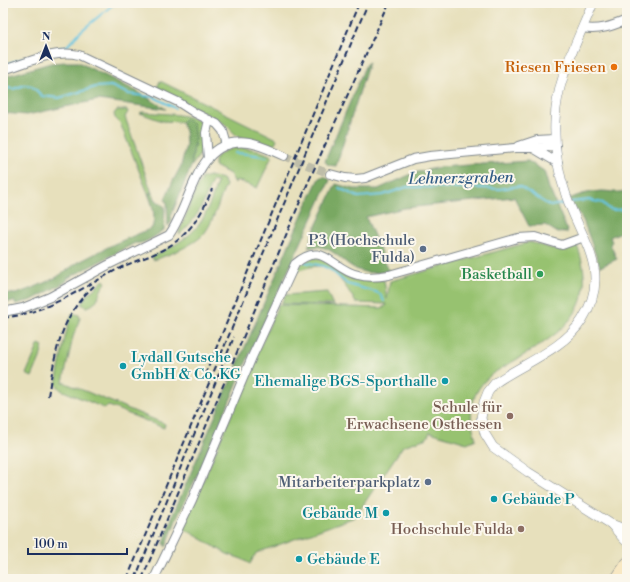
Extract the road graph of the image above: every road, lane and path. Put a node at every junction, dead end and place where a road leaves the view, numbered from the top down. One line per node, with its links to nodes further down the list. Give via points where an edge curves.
1 (593, 3): 3 (street)
2 (627, 20): 3 (street, via 596,30)
3 (583, 28): 6 (street, via 560,90 555,120)
4 (3, 70): 5 (street, via 55,54 79,55 178,102)
5 (209, 120): 7 (street, via 223,131); 11 (street, via 206,133)
6 (556, 143): 8 (street, via 537,140); 9 (street); 12 (street)
7 (228, 145): 10 (street, via 250,143); 11 (street)
8 (515, 148): 9 (street); 13 (street, via 413,159 365,178)
9 (533, 148): 12 (street)
10 (284, 156)
11 (208, 158): 15 (street, via 197,175 169,235 45,300)
12 (558, 163): 14 (street, via 567,197)
13 (333, 175)
14 (584, 237): 16 (street, via 595,265 595,283 591,304 582,321 556,346 495,384 488,392 481,418 485,434 493,447); 20 (street, via 562,245 535,237 518,238 389,275 373,277 357,275 343,269 325,256 317,254 303,257 295,264 252,357 197,488)
15 (3, 312)
16 (611, 524): 17 (street); 18 (street)
17 (627, 530)
18 (627, 542)
19 (627, 563): 21 (main road)
20 (154, 579)
21 (616, 579)

